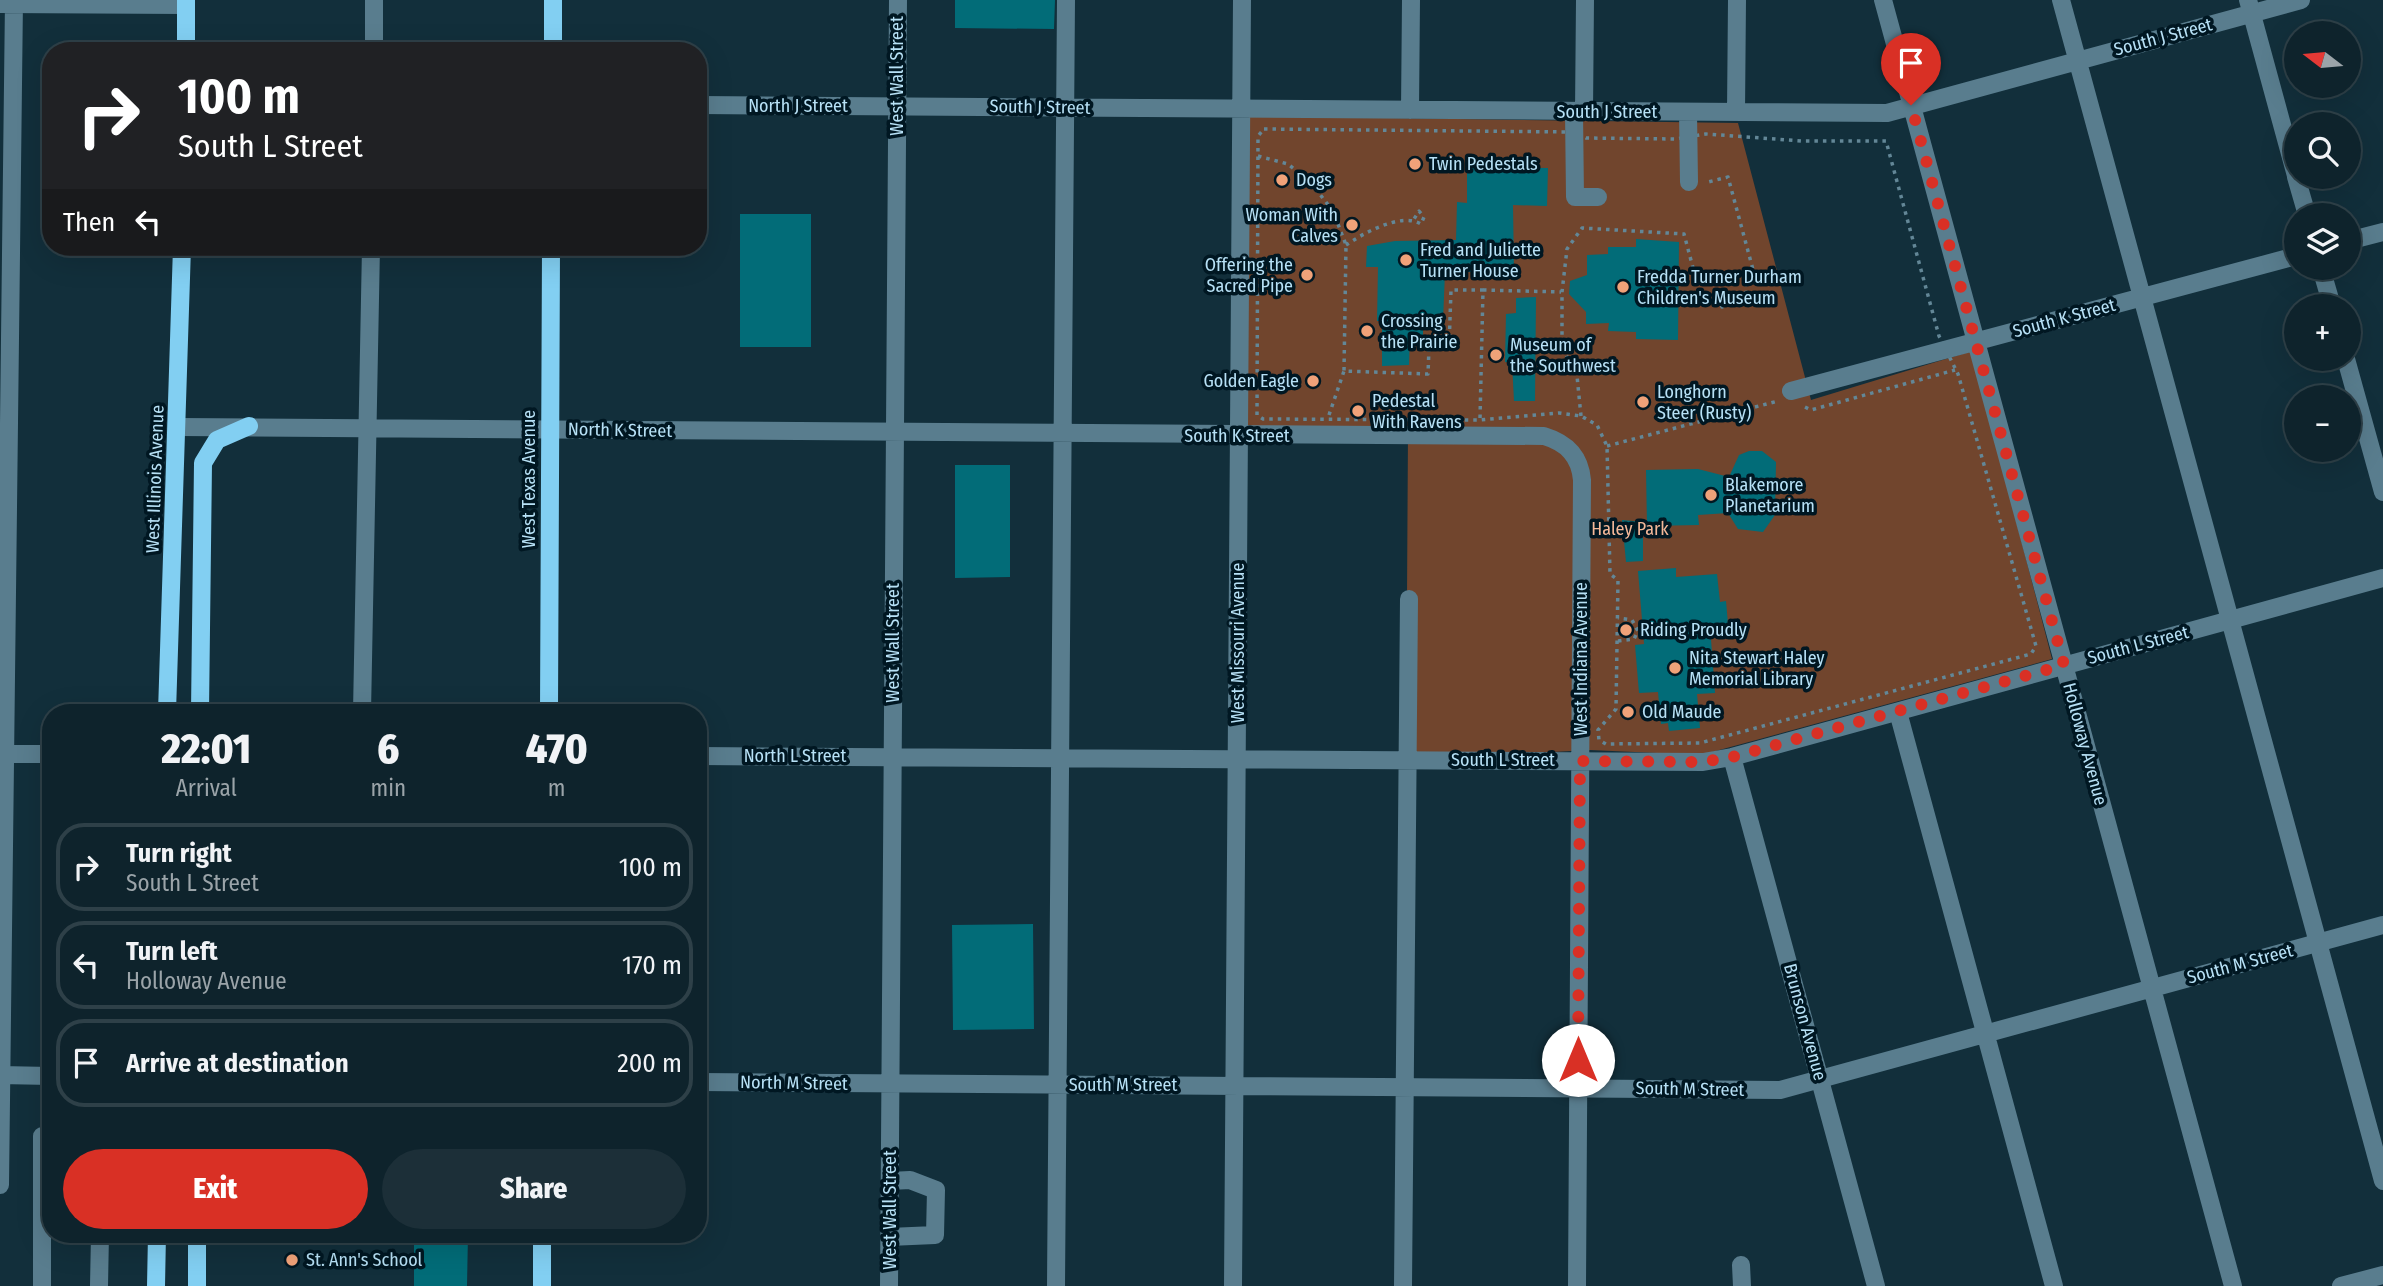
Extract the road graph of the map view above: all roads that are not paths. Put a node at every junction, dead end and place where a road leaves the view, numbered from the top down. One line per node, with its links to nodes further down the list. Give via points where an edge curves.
1 (374, 0): 16 (street)
2 (553, 0): 17 (main road)
3 (898, 0): 21 (street, West Wall Street)
4 (1066, 0): 22 (street)
5 (1242, 0): 23 (street, West Missouri Avenue)
6 (1411, 0): 24 (street)
7 (1585, 0): 25 (street)
8 (1737, 0): 27 (street)
9 (1883, 0): 19 (street, Holloway Avenue)
10 (2061, 0): 18 (street)
11 (2301, 0): 14 (street, South J Street)
12 (10, 3): 13 (street); 59 (street)
13 (186, 3): 15 (main road)
14 (2250, 7): 18 (street, South J Street); 28 (street)
15 (186, 42)
16 (374, 42)
17 (553, 42)
18 (2078, 60): 19 (street, South J Street); 37 (street)
19 (1911, 105): 27 (street, South J Street, via 1887,113); 38 (street, Holloway Avenue)
20 (707, 106): 21 (street, North J Street)
21 (897, 106): 22 (street, South J Street); 45 (street, West Wall Street)
22 (1065, 107): 23 (street, South J Street); 46 (street)
23 (1241, 109): 24 (street, South J Street); 47 (street, West Missouri Avenue)
24 (1410, 110): 25 (street, South J Street)
25 (1579, 112): 26 (street, South J Street); 30 (street, via 1574,132 1575,197)
26 (1688, 112): 27 (street, South J Street); 29 (street, via 1696,140)
27 (1736, 113)
28 (2284, 132)
29 (1695, 181)
30 (1598, 197)
31 (2383, 232): 32 (street)
32 (2361, 238)
33 (182, 256): 42 (main road, West Illinois Avenue)
34 (371, 256): 43 (street)
35 (551, 256): 44 (main road, West Texas Avenue)
36 (2284, 259): 37 (street, South K Street)
37 (2140, 298): 38 (street, South K Street); 52 (street)
38 (1976, 342): 40 (street, South K Street); 53 (street, Holloway Avenue)
39 (2349, 371): 49 (street)
40 (1791, 391)
41 (249, 426): 42 (street, North K Street); 43 (street, North K Street); 55 (main road, via 216,440 203,463)
42 (178, 427): 54 (main road, West Illinois Avenue)
43 (366, 428): 44 (street, North K Street); 56 (street)
44 (550, 430): 45 (street, North K Street); 57 (main road, West Texas Avenue)
45 (895, 433): 46 (street, South K Street); 62 (street, West Wall Street)
46 (1064, 434): 47 (street, South K Street); 64 (street)
47 (1239, 436): 48 (street, South K Street, via 1480,428 1544,436); 65 (street, West Missouri Avenue)
48 (1573, 453): 67 (street, West Indiana Avenue, via 1582,481)
49 (2383, 492)
50 (2383, 578): 52 (street, South L Street)
51 (1409, 599): 66 (street)
52 (2230, 620): 53 (street, South L Street); 69 (street)
53 (2064, 665): 58 (street, South L Street); 70 (street, Holloway Avenue)
54 (167, 704)
55 (200, 704)
56 (362, 704)
57 (549, 704)
58 (1898, 712): 63 (street, South L Street); 71 (street)
59 (3, 754): 60 (street); 72 (street)
60 (42, 754)
61 (707, 756): 62 (street, North L Street)
62 (893, 757): 64 (street, South L Street); 76 (street, West Wall Street)
63 (1732, 757): 67 (street, South L Street, via 1703,762); 74 (street, Brunson Avenue)
64 (1060, 759): 65 (street, South L Street); 77 (street)
65 (1237, 760): 66 (street, South L Street); 78 (street, West Missouri Avenue)
66 (1406, 760): 67 (street, South L Street); 79 (street)
67 (1580, 761): 80 (street, West Indiana Avenue)
68 (2383, 925): 69 (street, South M Street)
69 (2317, 943): 70 (street, South M Street); 83 (street)
70 (2151, 989): 71 (street, South M Street); 107 (street, Holloway Avenue)
71 (1986, 1033): 74 (street, South M Street); 106 (street)
72 (1, 1075): 73 (street); 84 (street)
73 (42, 1076)
74 (1821, 1079): 80 (street, South M Street, via 1780,1090); 105 (street, Brunson Avenue)
75 (707, 1082): 76 (street, North M Street)
76 (890, 1084): 77 (street, South M Street); 82 (street, West Wall Street)
77 (1058, 1084): 78 (street, South M Street); 100 (street)
78 (1235, 1085): 79 (street, South M Street); 101 (street, West Missouri Avenue)
79 (1404, 1086): 80 (street, South M Street); 102 (street)
80 (1578, 1087): 103 (street, West Indiana Avenue)
81 (42, 1136): 87 (street)
82 (890, 1181): 85 (street, West Wall Street); 85 (street, via 910,1180 936,1190 935,1235)
83 (2383, 1181)
84 (0, 1185)
85 (889, 1237): 99 (street, West Wall Street)
86 (42, 1243): 94 (street)
87 (42, 1243)
88 (100, 1243): 95 (street)
89 (157, 1243): 96 (main road)
90 (197, 1243): 97 (main road)
91 (542, 1243): 98 (main road)
92 (1741, 1265): 104 (street)
93 (2383, 1275): 108 (street)
94 (42, 1286)
95 (99, 1286)
96 (156, 1286)
97 (197, 1286)
98 (542, 1286)
99 (889, 1286)
100 (1056, 1286)
101 (1233, 1286)
102 (1403, 1286)
103 (1577, 1286)
104 (1742, 1286)
105 (1876, 1286)
106 (2054, 1286)
107 (2233, 1286)
108 (2341, 1286)

